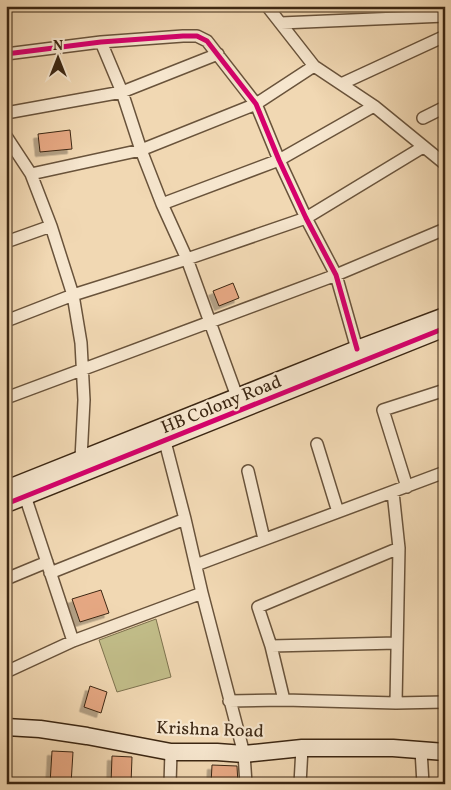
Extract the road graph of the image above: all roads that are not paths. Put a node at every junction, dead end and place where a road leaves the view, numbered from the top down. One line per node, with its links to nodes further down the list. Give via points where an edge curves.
1 (267, 6): 3 (street)
2 (445, 16): 3 (street)
3 (282, 24): 8 (street)
4 (445, 36): 9 (street)
5 (101, 42): 6 (street); 7 (street, via 197,36 207,41); 10 (street)
6 (6, 54)
7 (218, 54): 10 (street); 11 (street)
8 (314, 66): 9 (street); 11 (street)
9 (341, 84): 12 (street)
10 (122, 92): 14 (street); 18 (street)
11 (256, 104): 18 (street); 19 (street)
12 (374, 106): 17 (street); 19 (street)
13 (445, 107): 15 (street)
14 (6, 113)
15 (422, 118)
16 (6, 136): 21 (street)
17 (423, 146): 20 (street); 23 (street)
18 (141, 150): 21 (street); 22 (street)
19 (279, 160): 22 (street); 23 (street)
20 (445, 164)
21 (31, 174): 24 (street)
22 (162, 204): 27 (street)
23 (306, 218): 27 (street); 28 (street)
24 (51, 226): 26 (street); 29 (street)
25 (445, 229): 28 (street)
26 (6, 242)
27 (187, 259): 29 (street); 32 (street)
28 (336, 275): 32 (street); 34 (street)
29 (73, 295): 31 (street); 35 (street)
30 (445, 316): 34 (street)
31 (6, 321)
32 (211, 323): 35 (street); 38 (street)
33 (445, 328): 38 (street, HB Colony Road)
34 (357, 349): 38 (street)
35 (83, 370): 37 (street); 41 (street)
36 (445, 390): 44 (street, via 383,410)
37 (6, 398)
38 (240, 403): 39 (street, HB Colony Road)
39 (163, 434): 41 (street); 47 (street, HB Colony Road); 50 (street)
40 (317, 444): 49 (street)
41 (81, 459): 45 (street)
42 (248, 471): 51 (street)
43 (445, 472): 44 (street)
44 (407, 487): 46 (street)
45 (6, 489)
46 (393, 492): 49 (street); 52 (street)
47 (25, 496): 48 (street, HB Colony Road); 54 (street)
48 (6, 504)
49 (338, 512): 51 (street)
50 (185, 519): 53 (street); 54 (street)
51 (264, 539): 53 (street)
52 (399, 548): 58 (street); 59 (street, via 258,607)
53 (196, 565): 56 (street)
54 (48, 568): 55 (street); 57 (street)
55 (6, 579)
56 (202, 593): 57 (street); 62 (street)
57 (73, 641): 60 (street)
58 (397, 643): 59 (street); 64 (street)
59 (271, 646): 61 (street)
60 (6, 672)
61 (284, 700): 62 (street); 64 (street)
62 (230, 701): 70 (street)
63 (445, 702): 64 (street)
64 (396, 703)
65 (6, 727): 68 (street, Krishna Road, via 87,736)
66 (302, 748): 67 (street, Krishna Road); 70 (street, Krishna Road); 73 (street)
67 (421, 750): 69 (street, Krishna Road); 74 (street)
68 (171, 752): 70 (street, Krishna Road); 71 (street)
69 (445, 752)
70 (244, 754): 72 (street)
71 (170, 784)
72 (246, 784)
73 (300, 784)
74 (423, 784)

